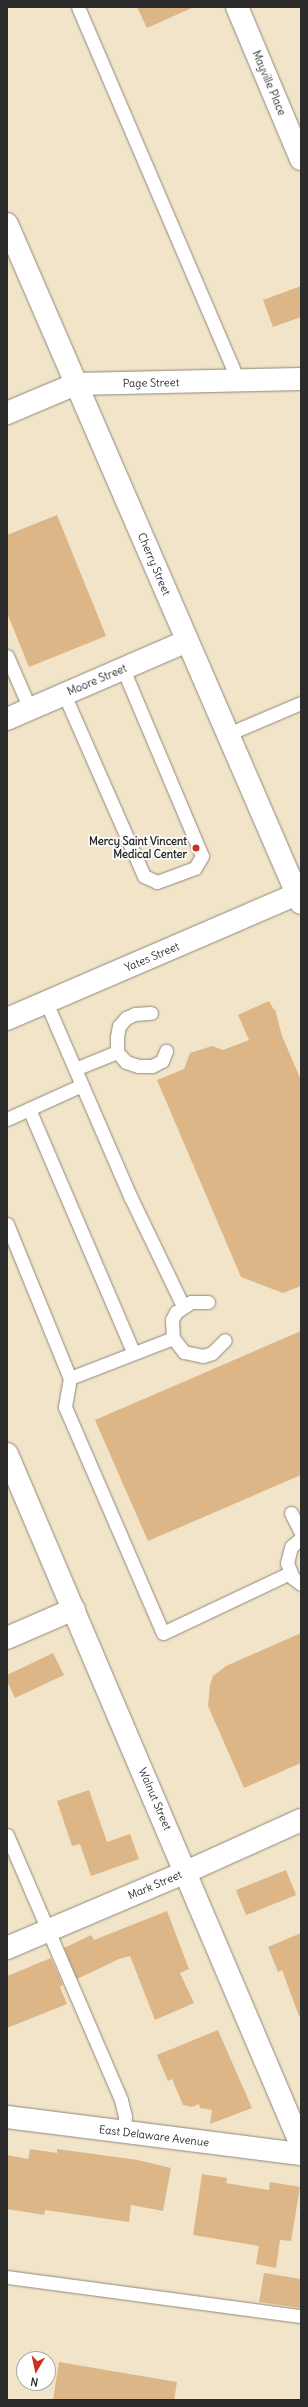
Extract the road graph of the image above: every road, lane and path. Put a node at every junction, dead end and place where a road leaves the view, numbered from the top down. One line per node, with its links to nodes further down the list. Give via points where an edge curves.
1 (78, 7): 6 (lane)
2 (236, 7): 3 (street, Mayville Place)
3 (301, 159)
4 (7, 224): 7 (street, Cherry Street)
5 (301, 379): 6 (street, Page Street)
6 (238, 380): 7 (street, Page Street)
7 (76, 384): 8 (street, Page Street); 9 (street, Cherry Street)
8 (7, 414)
9 (187, 640): 11 (street, Moore Street); 16 (street, Cherry Street)
10 (7, 656): 14 (lane)
11 (123, 669): 12 (street, Moore Street); 12 (lane, via 202,856 195,868 157,882 144,876)
12 (64, 694): 14 (street, Moore Street)
13 (301, 703): 16 (lane)
14 (30, 709): 15 (street, Moore Street)
15 (7, 719)
16 (228, 734): 17 (street, Cherry Street)
17 (300, 897): 18 (street, Yates Street)
18 (46, 1002): 20 (street, Yates Street); 23 (lane)
19 (151, 1013): 22 (lane, via 135,1014 126,1018 119,1026)
20 (7, 1019)
21 (166, 1051): 22 (lane, via 162,1061 152,1066 138,1066 126,1062)
22 (118, 1052): 23 (lane)
23 (75, 1069): 24 (lane)
24 (82, 1085): 25 (lane); 29 (lane, via 131,1198)
25 (29, 1109): 26 (lane); 32 (lane)
26 (7, 1119)
27 (7, 1224): 33 (lane)
28 (208, 1302): 29 (lane, via 195,1301)
29 (183, 1306): 30 (lane, via 172,1320)
30 (173, 1338): 31 (lane, via 184,1352 203,1356 212,1354); 32 (lane)
31 (225, 1340)
32 (133, 1352): 33 (lane)
33 (70, 1378): 38 (lane, via 65,1407 163,1633)
34 (7, 1454): 40 (street, Walnut Street)
35 (291, 1513): 36 (lane)
36 (301, 1533)
37 (301, 1538): 38 (lane, via 287,1555 286,1563)
38 (290, 1573): 39 (lane)
39 (301, 1584)
40 (74, 1609): 41 (street); 44 (street, Walnut Street)
41 (7, 1638)
42 (301, 1820): 44 (street, Mark Street)
43 (7, 1835): 45 (lane)
44 (186, 1872): 45 (street, Mark Street); 49 (street, Walnut Street)
45 (49, 1930): 46 (street, Mark Street); 48 (lane, via 121,2100 125,2116)
46 (7, 1948)
47 (7, 2117): 48 (street, East Delaware Avenue)
48 (124, 2132): 50 (street, East Delaware Avenue)
49 (299, 2136)
50 (301, 2154)
51 (7, 2277): 52 (lane)
52 (301, 2316)

